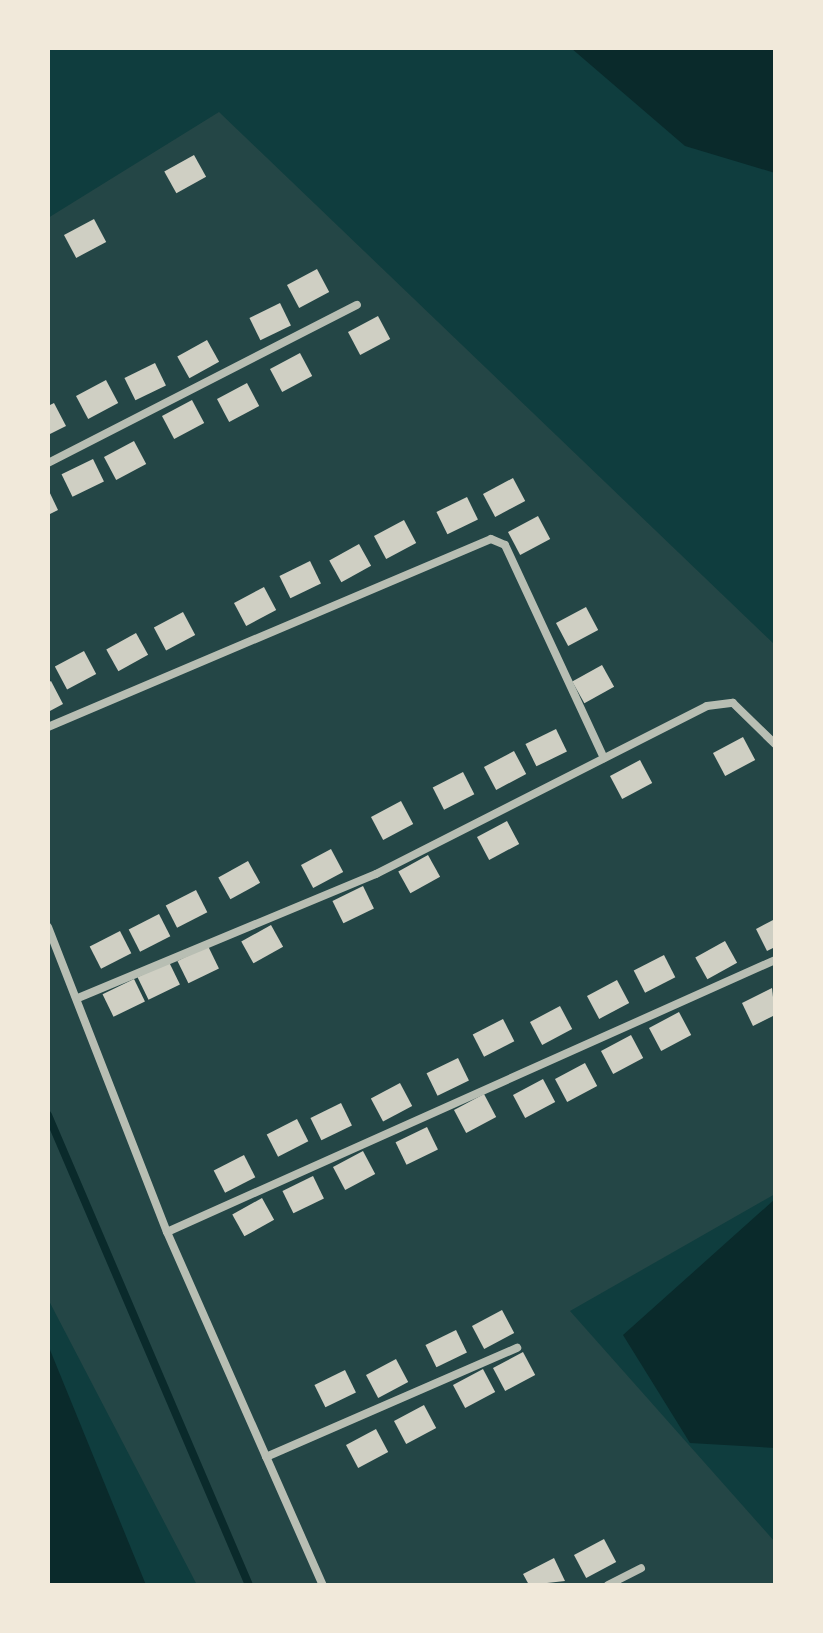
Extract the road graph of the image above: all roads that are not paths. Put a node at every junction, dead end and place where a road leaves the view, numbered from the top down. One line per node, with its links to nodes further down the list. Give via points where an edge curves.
1 (357, 305): 2 (street)
2 (48, 463)
3 (48, 727): 5 (street, via 491,539 505,545)
4 (775, 744): 5 (street, via 733,703 707,706)
5 (604, 758): 8 (street, via 376,874)
6 (48, 927): 8 (street)
7 (775, 960): 9 (street)
8 (78, 998): 9 (street)
9 (167, 1232): 11 (street)
10 (517, 1348): 11 (street)
11 (266, 1457): 13 (street)
12 (641, 1568): 14 (street)
13 (323, 1585)
14 (608, 1585)

